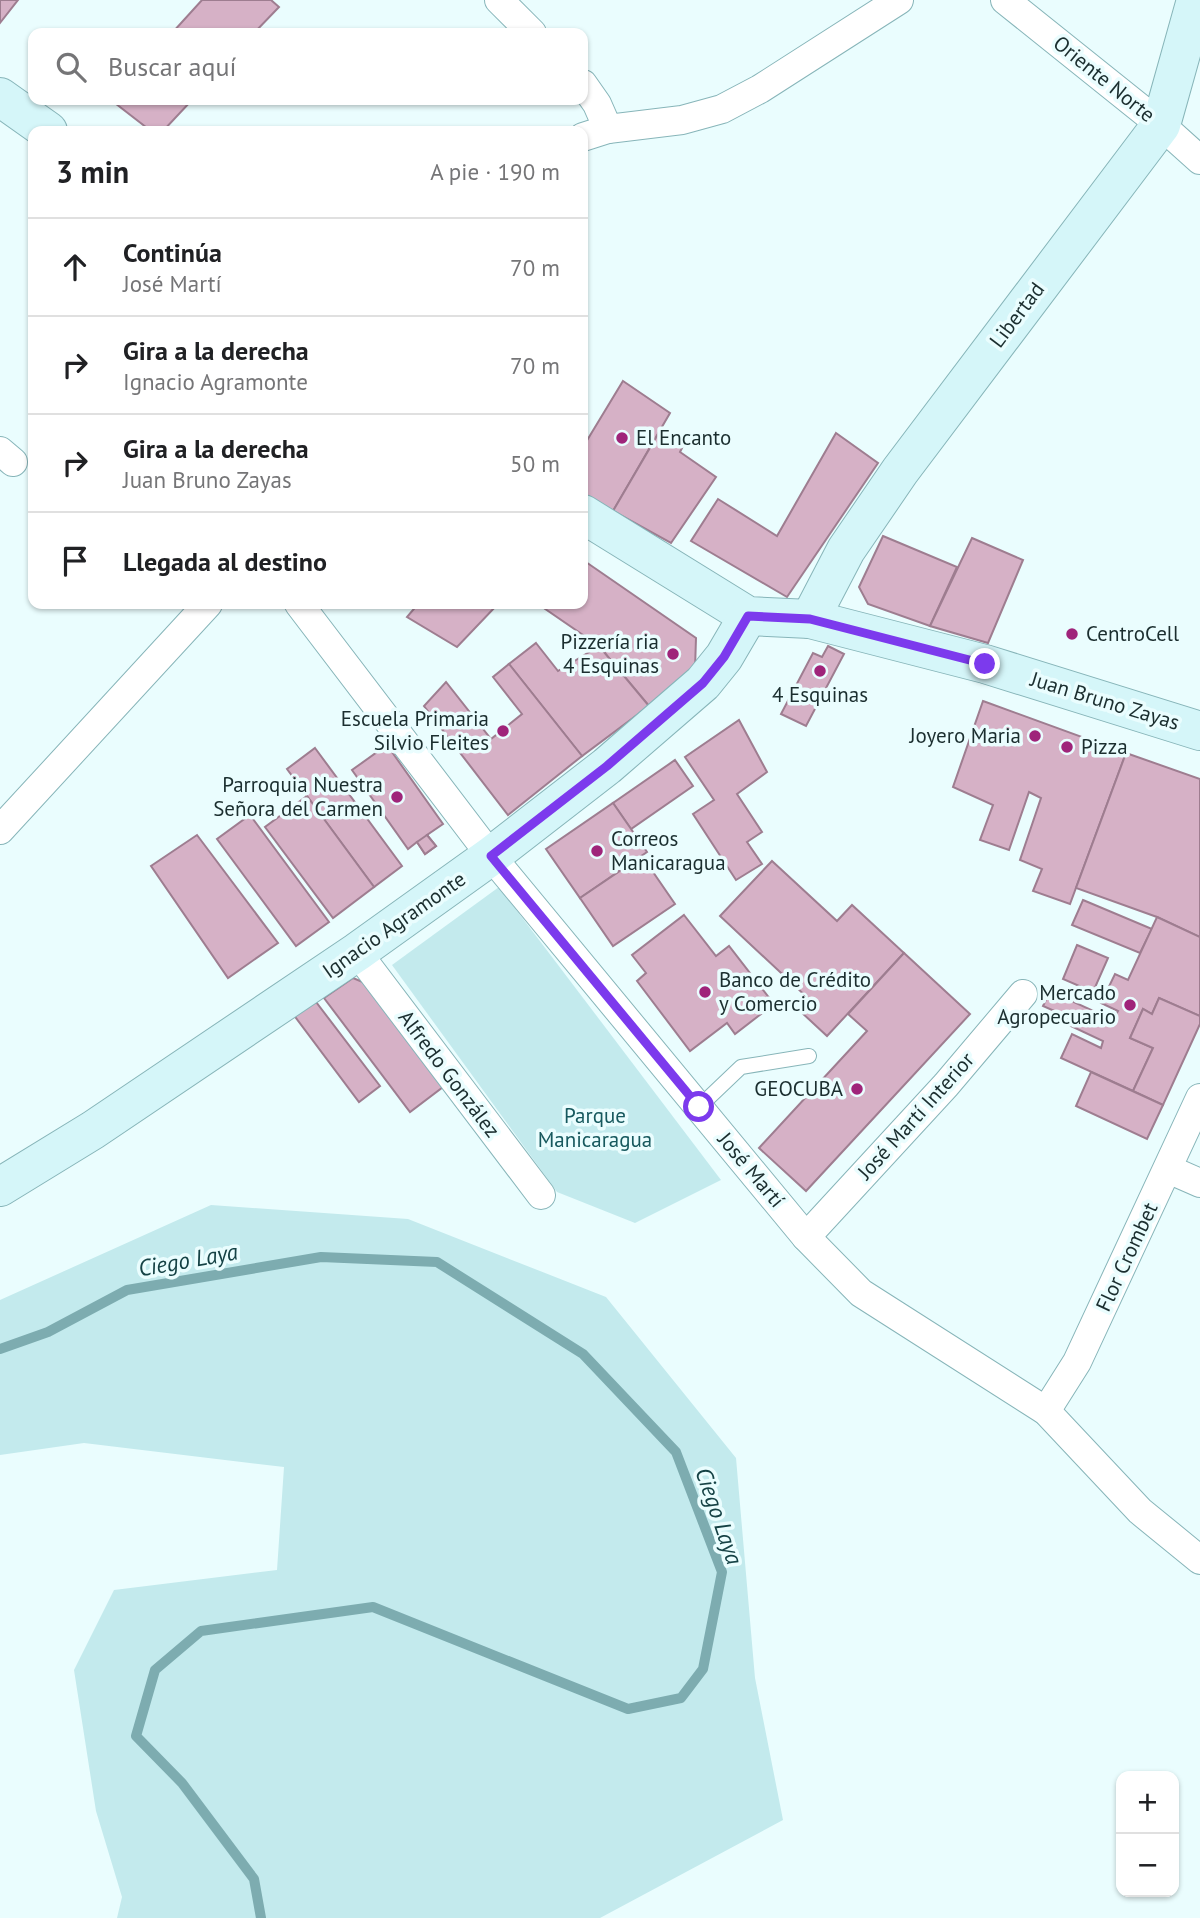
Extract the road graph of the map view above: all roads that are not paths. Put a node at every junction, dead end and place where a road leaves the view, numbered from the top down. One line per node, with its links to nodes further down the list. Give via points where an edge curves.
1 (499, 0): 5 (street)
2 (899, 0): 10 (street, via 722,109)
3 (1005, 0): 8 (street, Oriente Norte)
4 (1196, 0): 8 (main road, Libertad)
5 (527, 28)
6 (588, 91): 10 (street, via 597,104)
7 (0, 97): 9 (main road)
8 (1161, 125): 11 (street, Oriente Norte); 16 (main road, Libertad, via 900,471 846,551)
9 (41, 126)
10 (595, 133)
11 (1200, 160)
12 (588, 517): 15 (main road, Juan Bruno Zayas)
13 (203, 609): 18 (street)
14 (303, 609): 19 (street, José Martí)
15 (748, 616): 16 (main road, Juan Bruno Zayas); 19 (main road, Ignacio Agramonte, via 703,683 607,766)
16 (810, 619): 17 (main road, Juan Bruno Zayas, via 985,664)
17 (1200, 731)
18 (0, 830)
19 (491, 856): 20 (main road, Ignacio Agramonte); 24 (street, José Martí)
20 (357, 952): 27 (main road, Ignacio Agramonte, via 93,1130); 28 (street, Alfredo González)
21 (1023, 994): 29 (street, José Martí Interior)
22 (809, 1056): 24 (lane, via 741,1067)
23 (1200, 1098): 25 (street, Flor Crombet)
24 (699, 1107): 29 (street, José Martí)
25 (1168, 1169): 26 (street); 30 (street, Flor Crombet, via 1077,1362)
26 (1200, 1183)
27 (0, 1187)
28 (541, 1195)
29 (806, 1237): 30 (street, José Martí, via 861,1293)
30 (1046, 1411): 31 (street, José Martí, via 1140,1511)
31 (1200, 1560)

